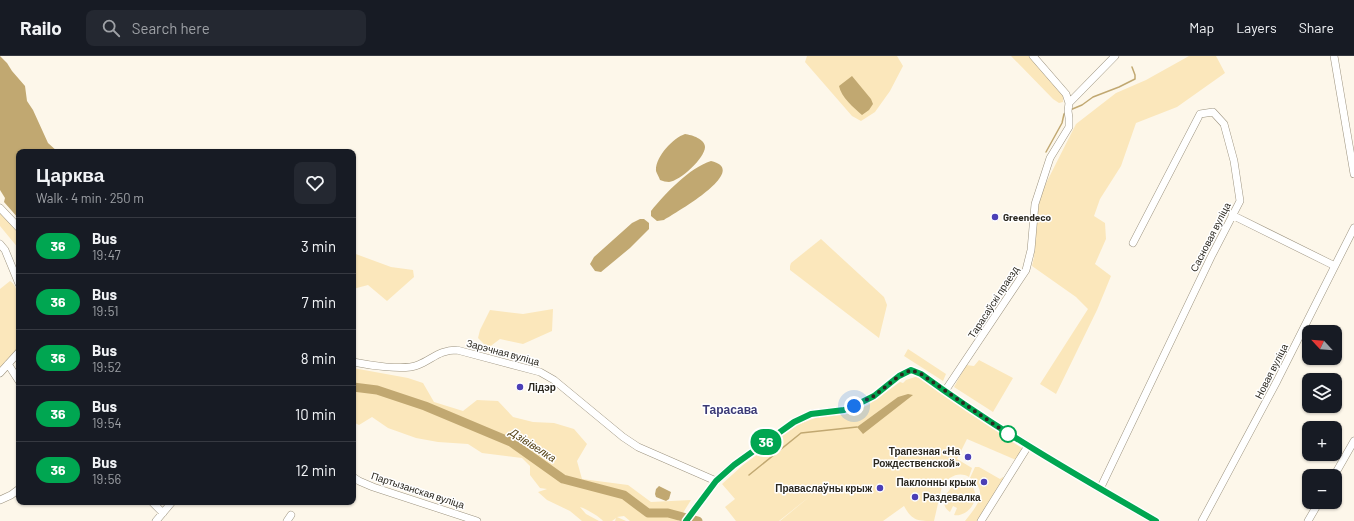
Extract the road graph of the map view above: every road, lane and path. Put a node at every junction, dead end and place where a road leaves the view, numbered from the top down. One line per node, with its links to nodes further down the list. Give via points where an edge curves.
1 (1032, 56): 4 (street, via 1066,94)
2 (1115, 56): 4 (street)
3 (1334, 56): 5 (street)
4 (1069, 103): 19 (street, Тарасаўскі праезд, via 1069,128 1050,158 1035,204 1031,250 1026,270)
5 (1354, 174)
6 (0, 208): 8 (street)
7 (1232, 215): 10 (street, Сасновая вуліца, via 1240,201 1234,161 1224,124 1213,112 1200,114); 12 (street); 25 (street, Сасновая вуліца)
8 (16, 225)
9 (1354, 228): 12 (street, Новая вуліца)
10 (1133, 243)
11 (0, 244): 13 (street)
12 (1335, 266): 37 (street, Новая вуліца)
13 (16, 277)
14 (16, 355): 16 (street)
15 (356, 362): 24 (street, Зарэчная вуліца, via 407,367 417,365 440,352 457,350 540,372 554,380 623,437)
16 (8, 364): 17 (street); 18 (street)
17 (0, 373)
18 (16, 376)
19 (945, 391): 21 (street); 24 (street, via 921,374 911,370 905,372 859,404 844,410 811,414 794,422)
20 (1354, 441): 22 (street)
21 (1028, 446): 25 (street); 35 (street)
22 (1338, 469)
23 (356, 480): 33 (street, Партызанская вуліца)
24 (716, 481): 34 (street)
25 (1100, 489): 36 (street)
26 (16, 492): 27 (street)
27 (0, 500)
28 (155, 505): 31 (street)
29 (170, 505): 31 (street)
30 (1315, 509): 38 (street)
31 (163, 513): 32 (street)
32 (156, 521)
33 (477, 521)
34 (686, 521)
35 (982, 521)
36 (1156, 521)
37 (1202, 521)
38 (1308, 521)

